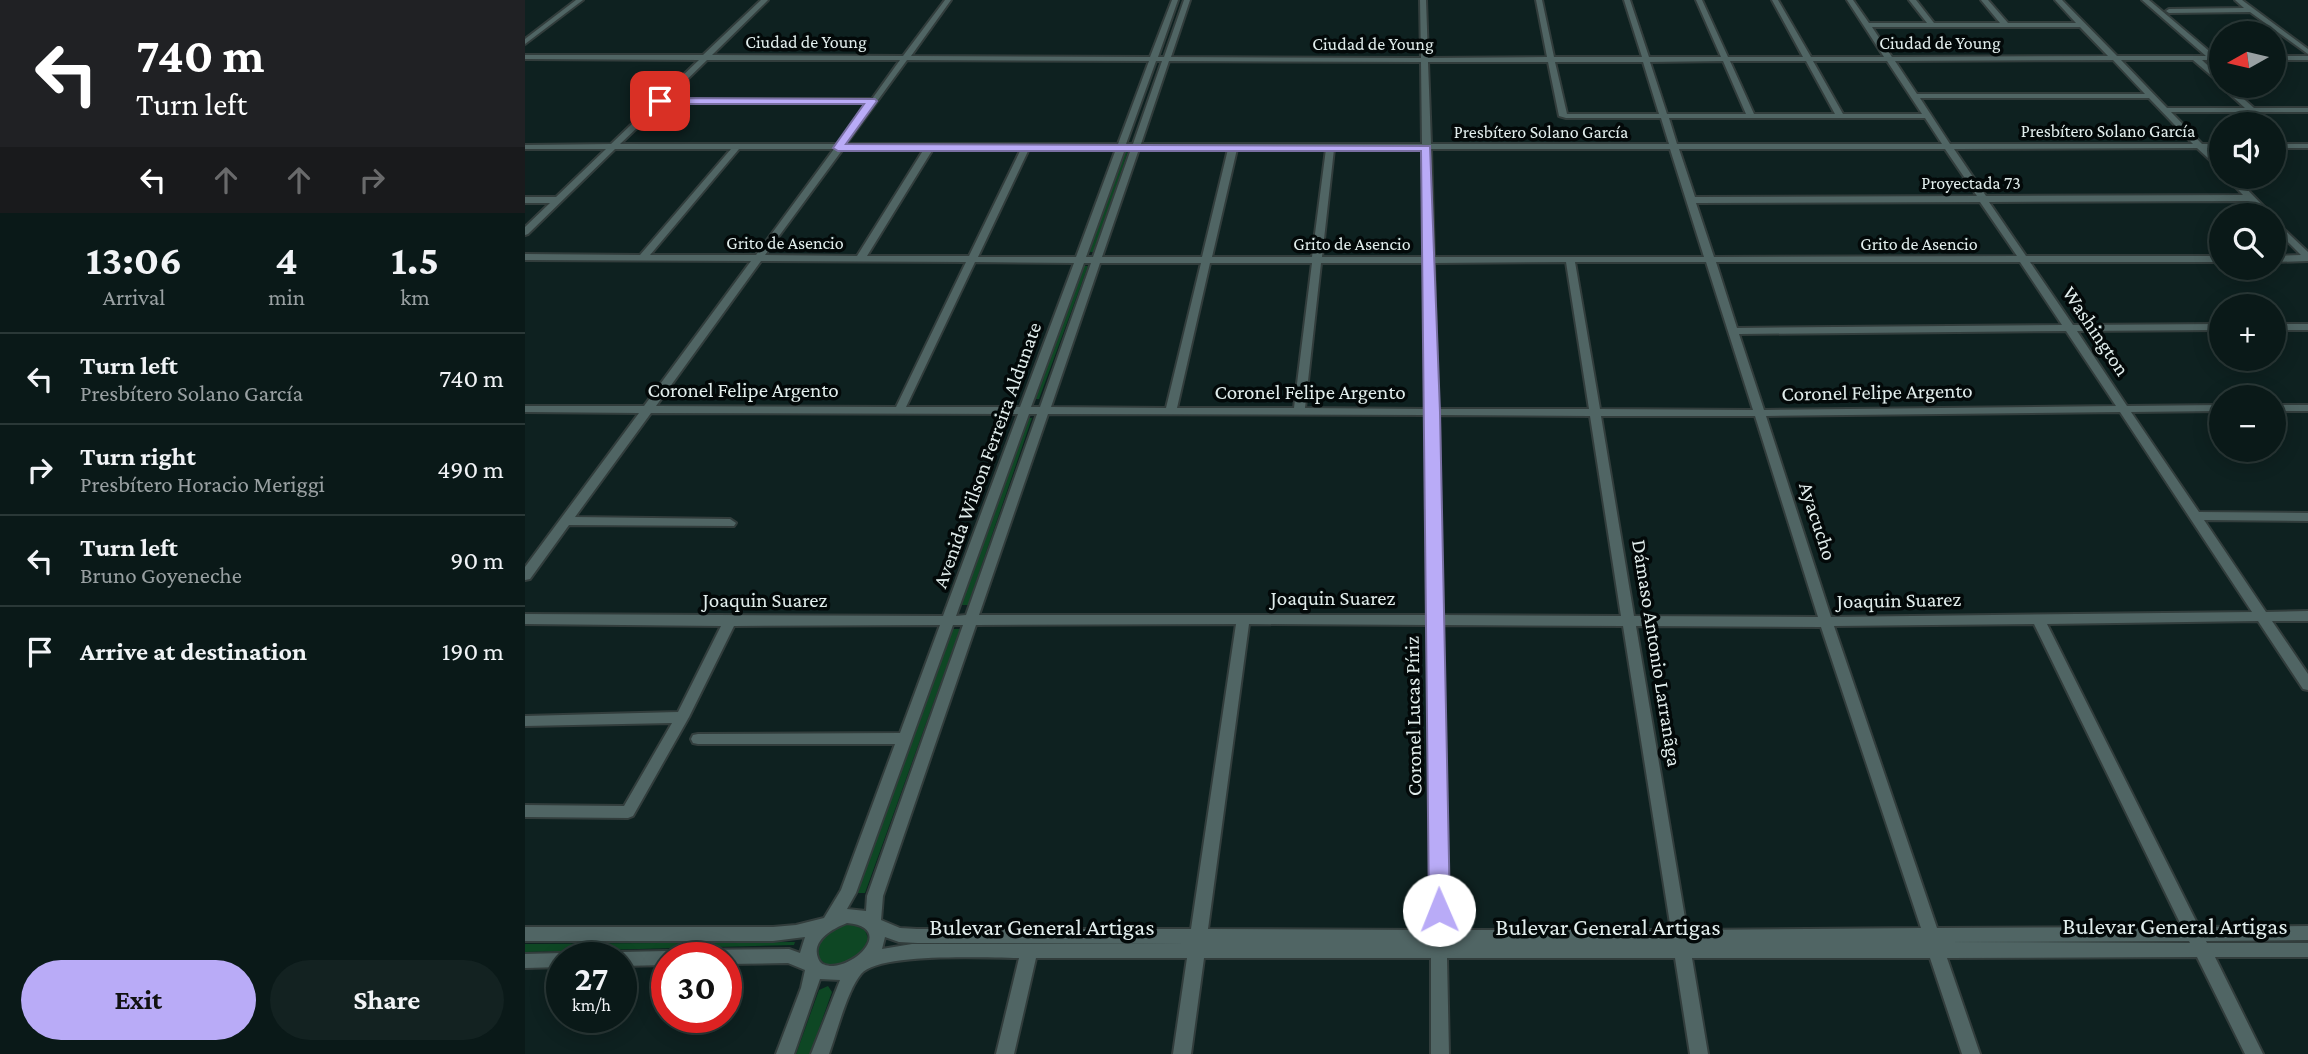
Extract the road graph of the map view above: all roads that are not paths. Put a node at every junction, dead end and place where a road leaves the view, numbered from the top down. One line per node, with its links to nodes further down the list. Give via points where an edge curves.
1 (580, 0): 26 (street)
2 (765, 0): 30 (street)
3 (948, 0): 31 (street)
4 (1175, 0): 32 (street, Avenida Wilson Ferreira Aldunate)
5 (1187, 0): 33 (street, Avenida Wilson Ferreira Aldunate)
6 (1423, 0): 43 (street, Coronel Lucas Píriz)
7 (1539, 0): 44 (street)
8 (1627, 0): 39 (street, Ayacucho)
9 (1699, 0): 40 (street)
10 (1775, 0): 34 (street)
11 (1850, 0): 22 (street, Washington)
12 (1912, 0): 23 (street)
13 (1984, 0): 24 (street)
14 (2058, 0): 25 (street)
15 (2145, 0): 27 (street)
16 (2213, 0): 18 (street)
17 (2238, 0): 19 (street)
18 (2226, 10): 19 (street); 20 (street); 21 (street)
19 (2252, 10): 28 (street)
20 (2169, 11)
21 (2236, 18)
22 (1866, 25): 23 (street); 41 (street, Washington)
23 (1932, 25): 24 (street)
24 (2006, 25): 25 (street)
25 (2082, 25): 42 (street)
26 (525, 42)
27 (2209, 52)
28 (2308, 52)
29 (525, 57): 30 (street, Ciudad de Young)
30 (705, 58): 31 (street, Ciudad de Young); 49 (street)
31 (904, 58): 32 (street, Ciudad de Young); 50 (street)
32 (1153, 58): 33 (street, Ciudad de Young); 58 (street, Avenida Wilson Ferreira Aldunate)
33 (1167, 58): 43 (street, Ciudad de Young); 69 (street, Avenida Wilson Ferreira Aldunate)
34 (1807, 58): 40 (street, Ciudad de Young); 41 (street, Ciudad de Young); 55 (street)
35 (2195, 58): 36 (street, Ciudad de Young); 42 (street, Ciudad de Young); 45 (street)
36 (2209, 58)
37 (2286, 58): 38 (street)
38 (2308, 58)
39 (1646, 59): 40 (street, Ciudad de Young); 44 (street, Ciudad de Young); 57 (street, Ayacucho)
40 (1725, 59): 54 (street)
41 (1889, 59): 42 (street, Ciudad de Young); 46 (street, Washington)
42 (2115, 59): 47 (street)
43 (1425, 60): 44 (street, Ciudad de Young); 74 (street, Coronel Lucas Píriz)
44 (1551, 60): 57 (street, via 1562,114)
45 (2209, 71)
46 (1914, 96): 47 (street); 56 (street, Washington)
47 (2150, 96): 51 (street)
48 (2238, 98): 52 (street)
49 (660, 101): 50 (street); 65 (street)
50 (872, 101): 73 (street)
51 (2165, 110): 52 (street); 60 (street)
52 (2252, 110): 53 (street)
53 (2308, 110)
54 (1751, 116): 55 (street); 57 (street)
55 (1840, 116): 56 (street)
56 (1927, 116): 59 (street, Washington)
57 (1664, 117): 72 (street, Ayacucho)
58 (1120, 146): 68 (street, Presbítero Solano García); 69 (street, Presbítero Solano García); 95 (street, Avenida Wilson Ferreira Aldunate)
59 (1949, 146): 60 (street, Presbítero Solano García); 72 (street, Presbítero Solano García); 78 (street, Washington)
60 (2200, 146): 61 (street, Presbítero Solano García); 75 (street)
61 (2209, 146)
62 (2286, 146): 63 (street)
63 (2308, 146)
64 (525, 147): 65 (street, Presbítero Solano García)
65 (613, 147): 66 (street, Presbítero Solano García); 80 (street)
66 (737, 147): 73 (street, Presbítero Solano García); 86 (street)
67 (930, 147): 68 (street, Presbítero Solano García); 73 (street, Presbítero Solano García); 90 (street)
68 (1026, 147): 94 (street)
69 (1136, 147): 70 (street, Presbítero Solano García); 96 (street, Avenida Wilson Ferreira Aldunate)
70 (1233, 147): 71 (street, Presbítero Solano García); 97 (street)
71 (1330, 147): 74 (street, Presbítero Solano García); 98 (street)
72 (1674, 147): 74 (street, Presbítero Solano García); 81 (street, Ayacucho)
73 (838, 148): 89 (street)
74 (1426, 148): 91 (street, Coronel Lucas Píriz)
75 (2209, 155)
76 (2242, 189): 77 (street)
77 (2251, 198): 78 (street, Proyectada 73); 82 (street)
78 (1983, 199): 81 (street, Proyectada 73); 92 (street, Washington)
79 (525, 200): 80 (street)
80 (558, 200): 83 (street)
81 (1691, 200): 100 (street, Ayacucho)
82 (2256, 203)
83 (525, 232)
84 (2286, 235): 88 (street)
85 (525, 257): 86 (street, Grito de Asencio)
86 (642, 258): 89 (street, Grito de Asencio)
87 (2286, 258): 88 (street)
88 (2308, 258)
89 (757, 259): 90 (street, Grito de Asencio); 110 (street)
90 (860, 259): 94 (street, Grito de Asencio)
91 (1429, 259): 98 (street, Grito de Asencio); 99 (street, Grito de Asencio); 118 (street, Coronel Lucas Píriz)
92 (2024, 259): 93 (street, Grito de Asencio); 100 (street, Grito de Asencio); 104 (street, Washington)
93 (2209, 259)
94 (972, 260): 95 (street, Grito de Asencio); 111 (street)
95 (1079, 260): 96 (street, Grito de Asencio); 113 (street, Avenida Wilson Ferreira Aldunate)
96 (1097, 260): 97 (street, Grito de Asencio); 114 (street, Avenida Wilson Ferreira Aldunate)
97 (1206, 260): 98 (street, Grito de Asencio); 115 (street)
98 (1317, 260): 117 (street)
99 (1570, 260): 100 (street, Grito de Asencio); 116 (street, Dámaso Antonio Larranãga)
100 (1710, 260): 105 (street, Ayacucho)
101 (2209, 327): 104 (street)
102 (2286, 327): 103 (street)
103 (2308, 327)
104 (2069, 328): 105 (street); 106 (street, Washington)
105 (1734, 331): 119 (street, Ayacucho)
106 (2123, 408): 107 (street, Coronel Felipe Argento); 119 (street, Coronel Felipe Argento); 120 (street, Washington)
107 (2209, 408)
108 (2286, 408): 109 (street)
109 (2308, 408)
110 (648, 409): 111 (street, Coronel Felipe Argento); 112 (street, Coronel Felipe Argento); 122 (street)
111 (900, 409): 113 (street, Coronel Felipe Argento)
112 (525, 410)
113 (1023, 410): 114 (street, Coronel Felipe Argento); 129 (street, Avenida Wilson Ferreira Aldunate)
114 (1044, 410): 115 (street, Coronel Felipe Argento); 130 (street, Avenida Wilson Ferreira Aldunate)
115 (1171, 410): 117 (street, Coronel Felipe Argento)
116 (1593, 411): 118 (street, Coronel Felipe Argento); 119 (street, Coronel Felipe Argento); 132 (street, Dámaso Antonio Larranãga)
117 (1299, 412): 118 (street, Coronel Felipe Argento)
118 (1433, 412): 131 (street, Coronel Lucas Píriz)
119 (1760, 413): 135 (street, Ayacucho)
120 (2196, 516): 121 (street); 125 (street, Washington)
121 (2308, 517)
122 (565, 521): 123 (street); 124 (street)
123 (730, 523)
124 (525, 576)
125 (2262, 616): 126 (street, Joaquin Suarez); 133 (street, Joaquin Suarez); 136 (street, Washington)
126 (2308, 616)
127 (1243, 618): 130 (street, Joaquin Suarez); 131 (street, Joaquin Suarez); 148 (street)
128 (525, 619): 134 (street, Joaquin Suarez)
129 (948, 620): 130 (street, Joaquin Suarez); 134 (street, Joaquin Suarez); 139 (street, Avenida Wilson Ferreira Aldunate)
130 (973, 620): 143 (street, Avenida Wilson Ferreira Aldunate, via 876,896)
131 (1434, 620): 132 (street, Joaquin Suarez); 149 (street, Coronel Lucas Píriz)
132 (1629, 620): 135 (street, Joaquin Suarez); 150 (street, Dámaso Antonio Larranãga)
133 (2038, 620): 135 (street, Joaquin Suarez); 146 (street)
134 (730, 621): 137 (street)
135 (1826, 622): 147 (street, Ayacucho)
136 (2308, 685)
137 (682, 717): 138 (street); 141 (street, via 628,812)
138 (525, 721)
139 (906, 738): 140 (street); 142 (street, Avenida Wilson Ferreira Aldunate, via 848,893)
140 (698, 739)
141 (525, 811)
142 (829, 923): 143 (street, via 855,915); 145 (street, via 773,934); 158 (street, via 808,948)
143 (874, 924): 148 (street, Bulevar General Artigas, via 899,935); 157 (street, via 877,945)
144 (2308, 933): 146 (street, Bulevar General Artigas)
145 (525, 934)
146 (2194, 934): 147 (street, Bulevar General Artigas); 152 (street)
147 (1934, 942): 150 (street, Bulevar General Artigas); 152 (street, Bulevar General Artigas); 165 (street, Ayacucho)
148 (1198, 944): 149 (street, Bulevar General Artigas); 153 (street, Bulevar General Artigas); 162 (street)
149 (1440, 944): 150 (street, Bulevar General Artigas); 163 (street, Coronel Lucas Píriz)
150 (1682, 944): 164 (street, Dámaso Antonio Larranãga)
151 (2308, 950): 152 (street, Bulevar General Artigas)
152 (2203, 951): 166 (street)
153 (1029, 952): 157 (street, Bulevar General Artigas, via 912,951); 161 (street)
154 (742, 956): 158 (street, via 789,956)
155 (525, 961): 156 (street)
156 (546, 961)
157 (861, 963): 158 (street, via 828,974); 160 (street, via 842,993)
158 (813, 966): 159 (street, via 810,988)
159 (786, 1054)
160 (820, 1054)
161 (1005, 1054)
162 (1182, 1054)
163 (1440, 1054)
164 (1699, 1054)
165 (1971, 1054)
166 (2254, 1054)

